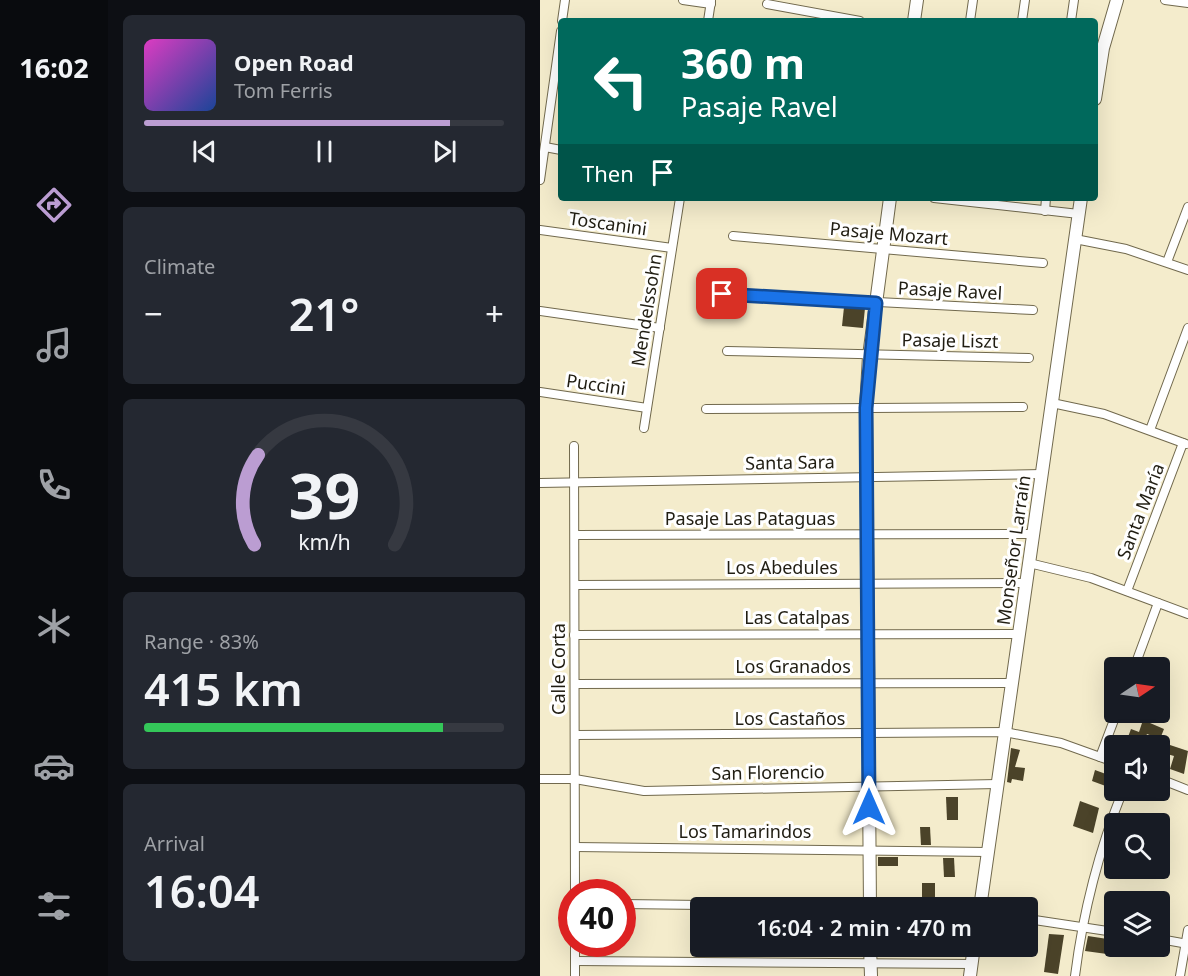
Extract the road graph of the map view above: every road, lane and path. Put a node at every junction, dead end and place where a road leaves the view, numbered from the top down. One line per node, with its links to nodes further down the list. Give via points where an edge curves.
1 (565, 0): 12 (street)
2 (683, 0): 9 (street)
3 (917, 0): 15 (street)
4 (973, 0): 16 (street)
5 (1025, 0): 17 (street)
6 (1074, 0): 18 (street)
7 (1117, 0): 20 (street)
8 (1165, 0): 10 (street)
9 (711, 2): 13 (street)
10 (1188, 3)
11 (767, 4): 14 (street)
12 (562, 18)
13 (708, 18)
14 (844, 18)
15 (914, 18)
16 (970, 18)
17 (1022, 18)
18 (1071, 18)
19 (558, 72): 21 (street)
20 (1098, 80)
21 (544, 147): 22 (street); 23 (street)
22 (558, 149)
23 (540, 180)
24 (680, 201): 36 (street, Mendelssohn)
25 (890, 201): 37 (street)
26 (979, 201): 29 (street)
27 (1046, 201): 31 (street)
28 (1080, 201): 32 (street, Monseñor Larraín)
29 (996, 202): 31 (street)
30 (1188, 207): 39 (street)
31 (1045, 211): 32 (street)
32 (1078, 214): 35 (street, Monseñor Larraín)
33 (540, 230): 36 (street, Toscanini)
34 (733, 236): 37 (street, Pasaje Mozart)
35 (1075, 238): 39 (street); 51 (street, Monseñor Larraín)
36 (672, 248): 45 (street, Mendelssohn)
37 (884, 249): 38 (street, Pasaje Mozart); 42 (street)
38 (1043, 262)
39 (1167, 262): 40 (street)
40 (1188, 270)
41 (722, 294): 42 (street, Pasaje Ravel)
42 (876, 303): 43 (street, Pasaje Ravel); 48 (street)
43 (1033, 310)
44 (540, 311): 45 (street)
45 (660, 328): 53 (street, Mendelssohn)
46 (1188, 328): 57 (street)
47 (727, 351): 48 (street, Pasaje Liszt, via 852,352)
48 (869, 356): 49 (street, Pasaje Liszt); 54 (street)
49 (1029, 358)
50 (540, 392): 53 (street, Puccini)
51 (1052, 403): 57 (street, via 1104,414); 60 (street, Monseñor Larraín)
52 (1023, 407): 54 (street)
53 (647, 408): 56 (street, Mendelssohn)
54 (866, 408): 55 (street); 61 (street)
55 (706, 409)
56 (644, 428)
57 (1150, 430): 58 (street)
58 (1186, 444): 71 (street, Santa María)
59 (574, 446): 62 (street, Calle Corta)
60 (1042, 474): 61 (street, Santa Sara); 65 (street, Monseñor Larraín)
61 (866, 477): 62 (street, Santa Sara); 64 (street)
62 (574, 482): 63 (street, Santa Sara); 66 (street, Calle Corta)
63 (540, 483)
64 (867, 534): 65 (street, Pasaje Las Pataguas); 66 (street, Pasaje Las Pataguas); 68 (street)
65 (1033, 534): 67 (street, Monseñor Larraín)
66 (574, 535): 70 (street, Calle Corta)
67 (1029, 563): 69 (street, Monseñor Larraín); 71 (street, via 1065,570)
68 (867, 583): 69 (street, Los Abedules); 70 (street, Los Abedules); 74 (street)
69 (1026, 583): 75 (street, Monseñor Larraín)
70 (574, 585): 76 (street, Calle Corta)
71 (1127, 591): 72 (street)
72 (1158, 603): 73 (street); 77 (street)
73 (1188, 614)
74 (868, 634): 75 (street, Las Catalpas); 76 (street, Las Catalpas); 78 (street)
75 (1019, 634): 79 (street, Monseñor Larraín)
76 (574, 635): 80 (street, Calle Corta)
77 (1138, 657)
78 (868, 683): 79 (street, Los Granados); 80 (street, Los Granados); 83 (street)
79 (1012, 683): 82 (street, Monseñor Larraín)
80 (575, 684): 84 (street, Calle Corta)
81 (1113, 723): 85 (street)
82 (1005, 732): 83 (street, Los Castaños); 85 (street, Los Castaños, via 1046,739); 89 (street, Monseñor Larraín)
83 (869, 734): 84 (street, Los Castaños); 91 (street)
84 (575, 735): 88 (street, Calle Corta)
85 (1100, 757): 86 (street, Los Castaños)
86 (1104, 758)
87 (540, 779): 88 (street, San Florencio)
88 (575, 779): 91 (street, San Florencio, via 644,791); 94 (street, Calle Corta)
89 (998, 784): 91 (street, San Florencio); 96 (street, Monseñor Larraín)
90 (1170, 784): 92 (street)
91 (869, 787): 95 (street)
92 (1188, 790)
93 (1119, 801): 103 (street)
94 (575, 847): 95 (street, Los Tamarindos); 97 (street, Calle Corta)
95 (870, 848): 96 (street, Los Tamarindos); 98 (street)
96 (988, 852): 99 (street, Monseñor Larraín)
97 (575, 879)
98 (870, 897)
99 (982, 897)
100 (636, 904): 101 (street)
101 (690, 905)
102 (1038, 920): 103 (street)
103 (1082, 927): 104 (street); 115 (street)
104 (1104, 930)
105 (1188, 930): 107 (street)
106 (1170, 941): 107 (street)
107 (1186, 944): 116 (street)
108 (575, 957): 110 (street)
109 (871, 957): 111 (street)
110 (575, 961): 111 (street); 113 (street)
111 (871, 963): 112 (street); 114 (street)
112 (971, 970)
113 (575, 976)
114 (871, 976)
115 (1075, 976)
116 (1180, 976)

